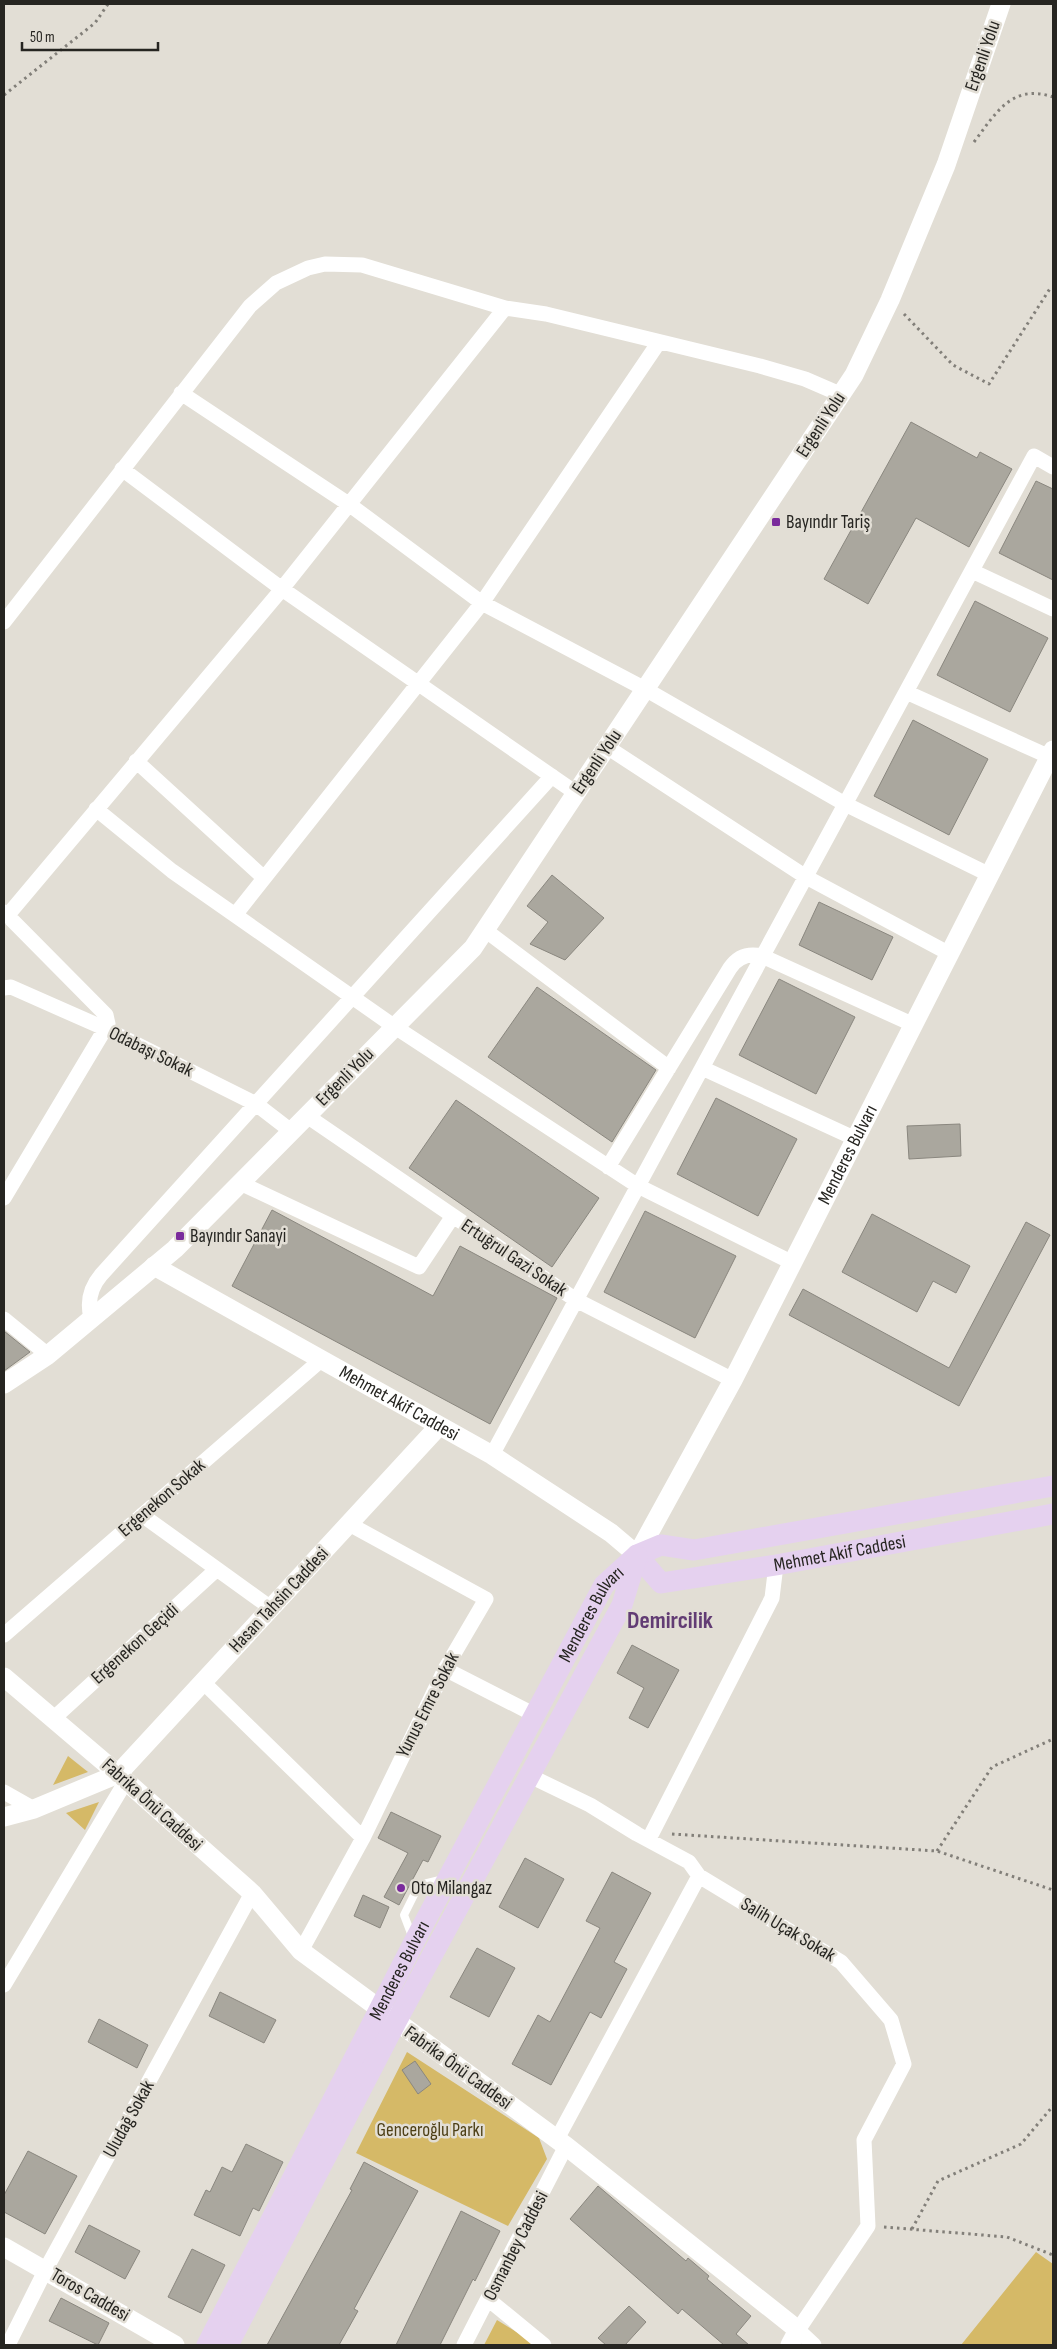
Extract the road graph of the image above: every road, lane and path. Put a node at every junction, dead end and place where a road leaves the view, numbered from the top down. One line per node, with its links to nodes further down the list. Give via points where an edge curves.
1 (108, 4): 3 (path, via 94,22)
2 (1001, 4): 7 (street, Ergenli Yolu, via 946,164)
3 (4, 95)
4 (1053, 97): 5 (path, via 1038,92 1009,100)
5 (970, 148)
6 (1051, 287): 7 (path, via 989,384 953,365)
7 (890, 300): 11 (street, Ergenli Yolu)
8 (505, 308): 9 (street, via 546,314); 10 (street, via 362,265 326,264 308,268 276,283 262,294); 14 (street)
9 (659, 342): 11 (street, via 769,368); 17 (street)
10 (181, 392): 13 (street); 14 (street)
11 (842, 395): 21 (street, Ergenli Yolu)
12 (1053, 467): 15 (street, via 1034,456)
13 (122, 469): 16 (street); 19 (street)
14 (350, 505): 16 (street); 17 (street)
15 (972, 571): 18 (street); 22 (street)
16 (282, 589): 20 (street); 25 (street)
17 (482, 603): 20 (street); 21 (street)
18 (1053, 609)
19 (4, 622)
20 (418, 684): 26 (street); 32 (street)
21 (646, 689): 23 (street, Ergenli Yolu); 28 (street)
22 (906, 692): 24 (street); 28 (street)
23 (607, 747): 27 (street, Ergenli Yolu); 31 (street)
24 (1051, 754): 30 (street, Menderes Bulvarı)
25 (136, 761): 29 (street); 32 (street)
26 (552, 776): 27 (street); 39 (street)
27 (576, 793): 35 (street, Ergenli Yolu)
28 (845, 804): 30 (street); 31 (street)
29 (96, 809): 33 (street); 34 (street, via 172,872)
30 (990, 875): 36 (street, Menderes Bulvarı)
31 (806, 877): 36 (street); 37 (street)
32 (264, 878): 34 (street)
33 (6, 914): 42 (street, via 106,1015)
34 (235, 915): 39 (street)
35 (485, 930): 41 (street, Ergenli Yolu, via 473,948); 43 (street)
36 (950, 954): 40 (street, Menderes Bulvarı)
37 (762, 956): 40 (street); 43 (street, via 745,956 734,962); 44 (street)
38 (4, 988): 42 (street, Odabaşı Sokak, via 11,987)
39 (352, 996): 41 (street); 45 (street)
40 (914, 1025): 48 (street, Menderes Bulvarı)
41 (395, 1027): 46 (street, Ergenli Yolu); 49 (street)
42 (106, 1029): 45 (street, Odabaşı Sokak); 52 (street)
43 (669, 1068): 49 (street)
44 (702, 1068): 48 (street); 51 (street)
45 (256, 1104): 47 (street, Odabaşı Sokak); 57 (street, via 95,1282 88,1301)
46 (307, 1116): 47 (street, Ergenli Yolu); 53 (street, Ertuğrul Gazi Sokak)
47 (292, 1131): 50 (street, Ergenli Yolu)
48 (856, 1139): 54 (street, Menderes Bulvarı)
49 (608, 1167): 51 (street)
50 (240, 1183): 53 (street, via 419,1267); 55 (street, Ergenli Yolu)
51 (638, 1186): 54 (street); 56 (street)
52 (4, 1198)
53 (453, 1216): 56 (street, Ertuğrul Gazi Sokak)
54 (793, 1264): 61 (street, Menderes Bulvarı)
55 (154, 1266): 57 (street, Ergenli Yolu); 60 (street, Mehmet Akif Caddesi)
56 (576, 1300): 61 (street, Ertuğrul Gazi Sokak); 64 (street)
57 (91, 1318): 59 (street, Ergenli Yolu)
58 (4, 1319): 59 (street)
59 (48, 1355): 62 (street, Ergenli Yolu)
60 (321, 1360): 63 (street, Mehmet Akif Caddesi); 67 (street, Ergenekon Sokak)
61 (733, 1380): 69 (street, Menderes Bulvarı)
62 (4, 1384)
63 (440, 1426): 64 (street, Mehmet Akif Caddesi); 68 (street, Hasan Tahsin Caddesi)
64 (492, 1455): 69 (street, Mehmet Akif Caddesi, via 611,1533)
65 (1053, 1486): 69 (main road, Mehmet Akif Caddesi, via 694,1550 661,1544)
66 (1053, 1514): 70 (main road, Mehmet Akif Caddesi)
67 (142, 1515): 71 (street); 73 (street, Ergenekon Sokak)
68 (349, 1524): 72 (street, Hasan Tahsin Caddesi); 74 (street, Yunus Emre Sokak, via 486,1599)
69 (637, 1555): 70 (main road, Mehmet Akif Caddesi, via 661,1583); 77 (main road, Menderes Bulvarı, via 604,1585); 80 (main road, Menderes Bulvarı, via 622,1605)
70 (776, 1565): 85 (street, via 772,1598)
71 (217, 1569): 72 (street); 78 (street, Ergenekon Geçidi)
72 (271, 1608): 76 (street, Hasan Tahsin Caddesi)
73 (4, 1635)
74 (444, 1669): 77 (street); 86 (street, Yunus Emre Sokak)
75 (4, 1676): 78 (street, Fabrika Önü Caddesi)
76 (203, 1682): 81 (street, Hasan Tahsin Caddesi); 86 (street)
77 (535, 1715): 93 (main road, Menderes Bulvarı)
78 (54, 1718): 81 (street, Fabrika Önü Caddesi)
79 (1053, 1739): 87 (path, via 992,1767)
80 (530, 1776): 88 (street, Salih Uçak Sokak, via 590,1805 689,1862); 94 (main road, Menderes Bulvarı)
81 (122, 1778): 83 (street); 90 (street, Fabrika Önü Caddesi); 92 (street, Hasan Tahsin Caddesi)
82 (4, 1792): 83 (street)
83 (34, 1809): 84 (street)
84 (4, 1817)
85 (652, 1833): 87 (path)
86 (363, 1838): 91 (street, Yunus Emre Sokak)
87 (938, 1850): 89 (path)
88 (699, 1876): 96 (street, Osmanbey Caddesi); 97 (street, Salih Uçak Sokak, via 841,1962 891,2020 904,2064 864,2140)
89 (1053, 1890)
90 (252, 1893): 91 (street, Fabrika Önü Caddesi); 101 (street, Uludağ Sokak)
91 (301, 1951): 93 (street, Fabrika Önü Caddesi)
92 (4, 1985)
93 (379, 2008): 94 (street, Fabrika Önü Caddesi); 106 (main road, Menderes Bulvarı)
94 (396, 2022): 96 (street, Fabrika Önü Caddesi); 107 (main road, Menderes Bulvarı)
95 (1053, 2106): 98 (path, via 1021,2144 938,2181)
96 (562, 2143): 102 (street, Osmanbey Caddesi); 103 (street, Fabrika Önü Caddesi)
97 (868, 2226): 98 (path); 103 (street)
98 (912, 2229): 100 (path, via 1008,2237)
99 (4, 2247): 101 (street, Toros Caddesi)
100 (1053, 2255)
101 (46, 2269): 104 (street, Uludağ Sokak); 105 (street, Toros Caddesi)
102 (488, 2300): 108 (street, Osmanbey Caddesi); 109 (street)
103 (794, 2338): 110 (street, Fabrika Önü Caddesi)
104 (8, 2345)
105 (175, 2345)
106 (207, 2345)
107 (228, 2345)
108 (464, 2345)
109 (544, 2345)
110 (814, 2345)

